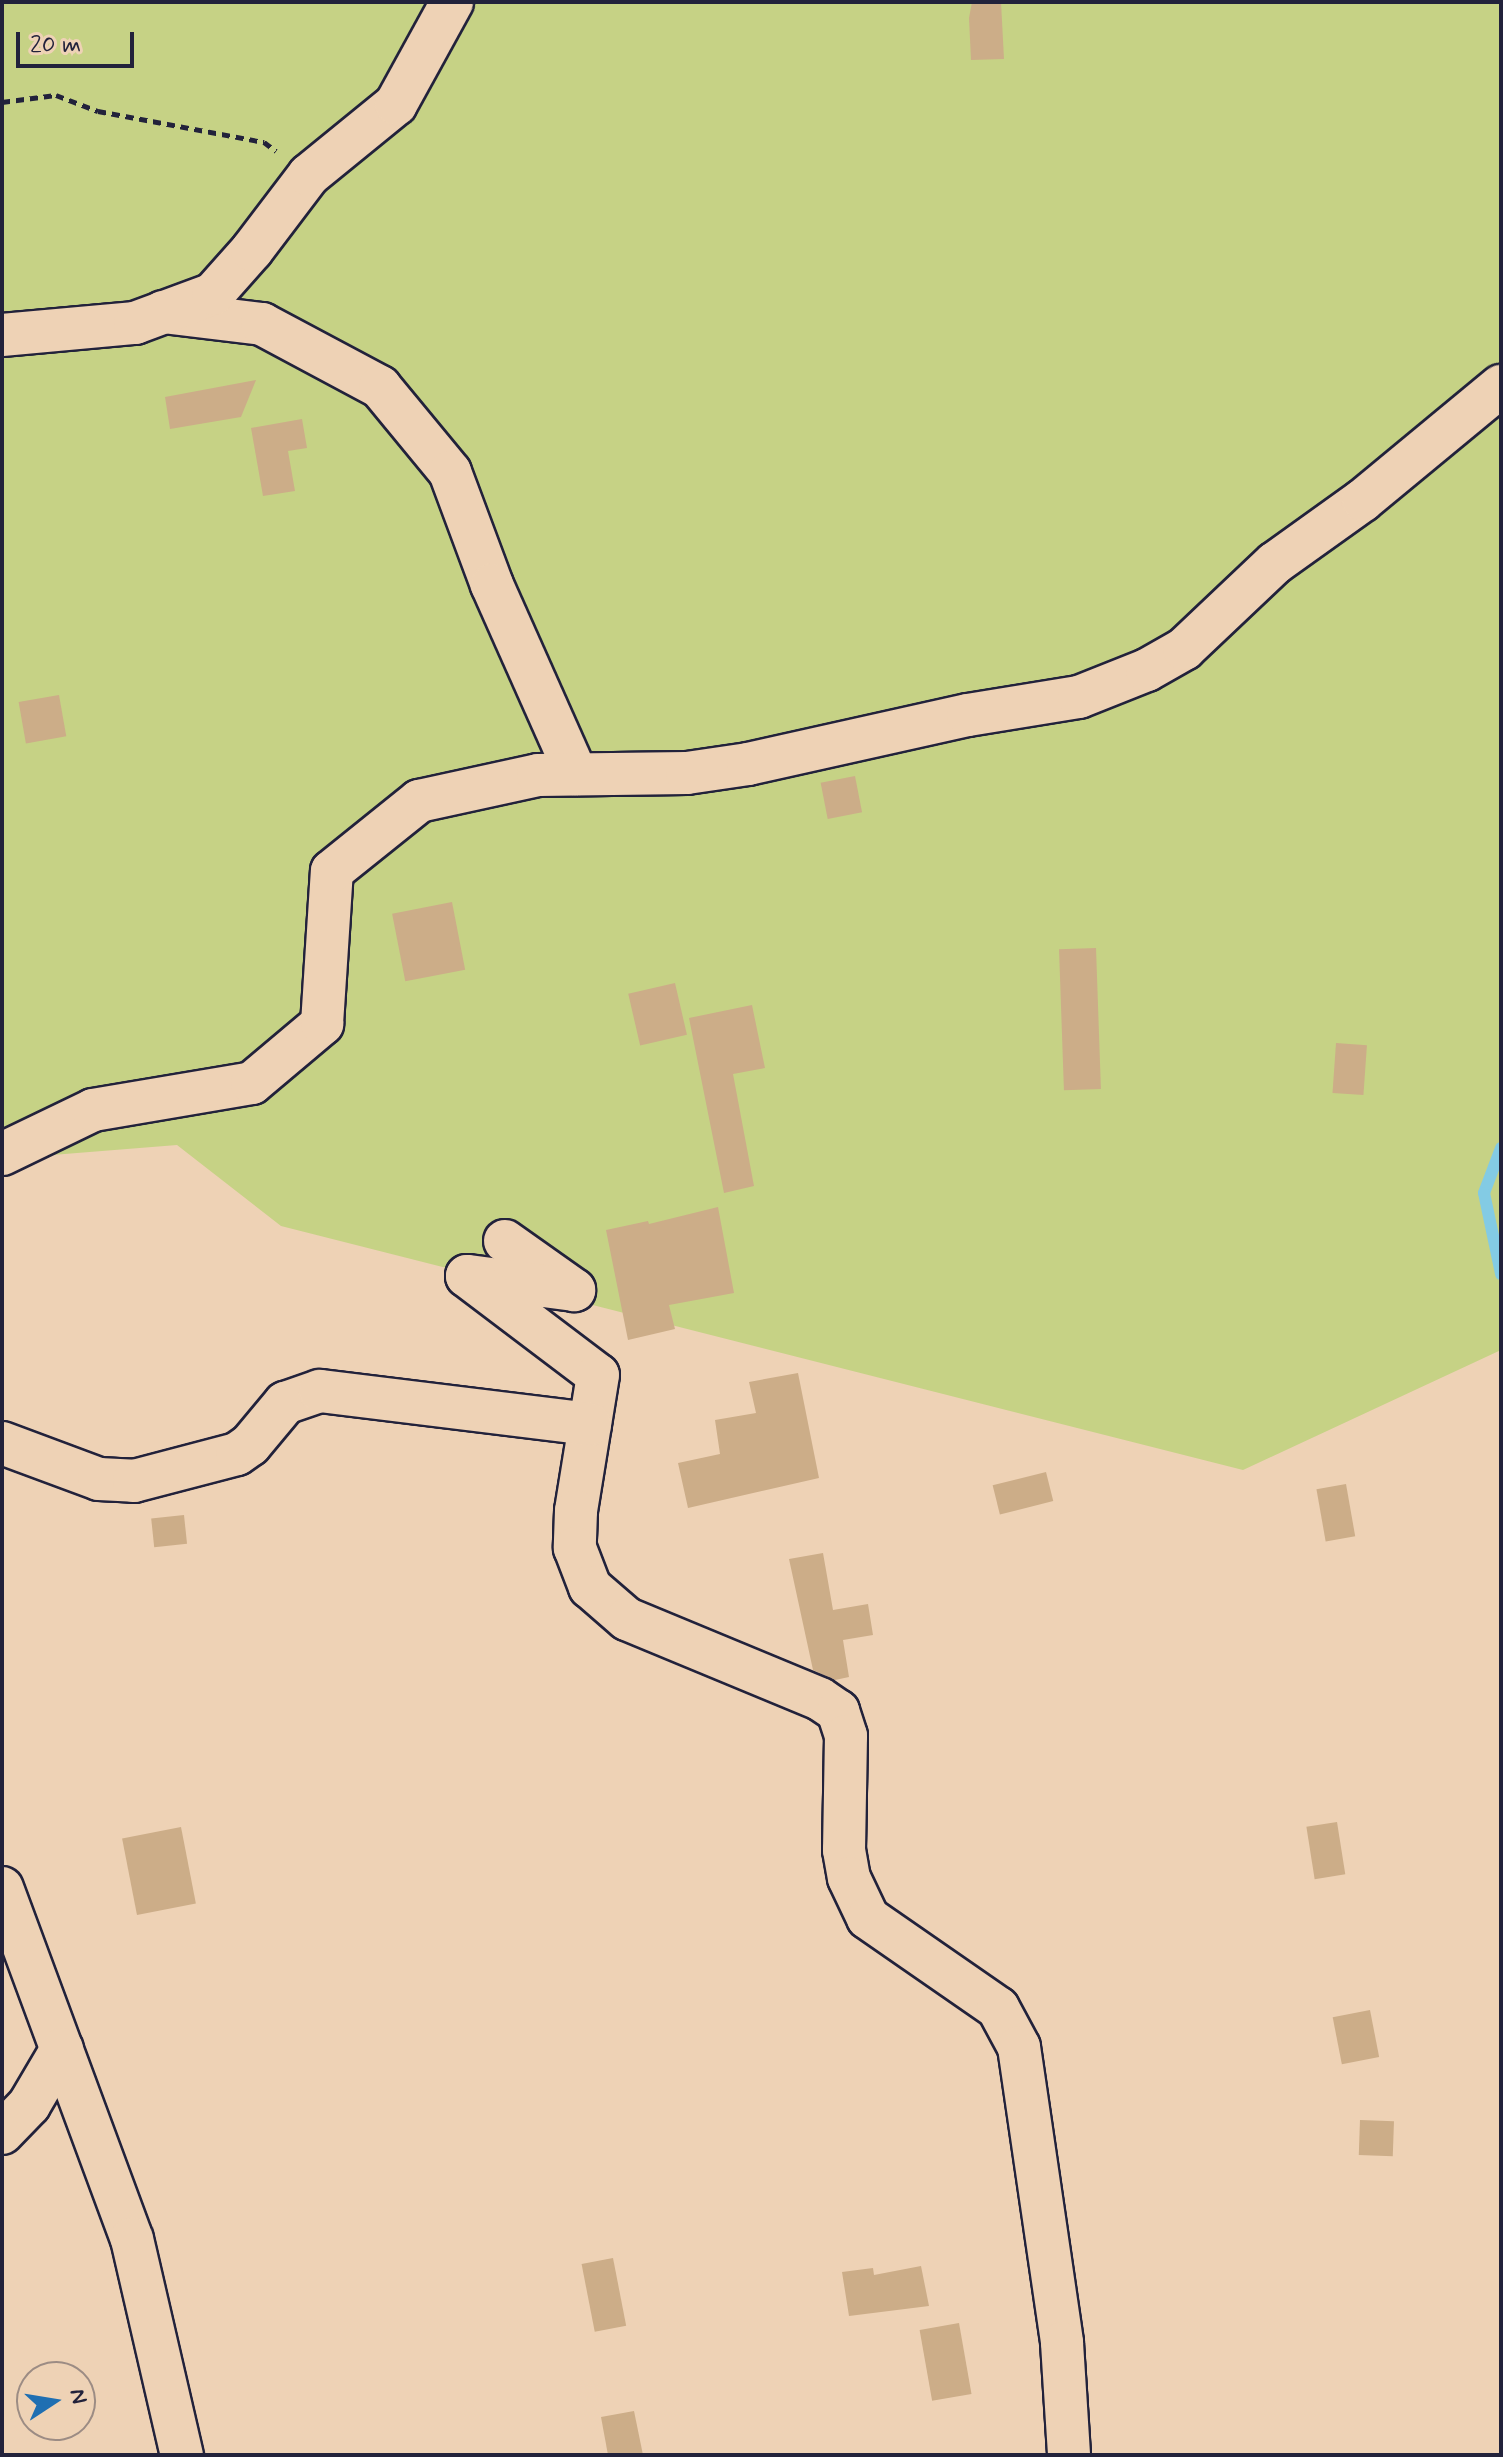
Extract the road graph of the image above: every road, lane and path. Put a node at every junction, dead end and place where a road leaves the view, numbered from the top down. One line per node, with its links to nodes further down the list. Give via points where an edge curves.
1 (452, 2): 3 (street, via 396,104)
2 (2, 102): 3 (path, via 56,95 98,111 264,142)
3 (309, 175): 4 (street, via 213,294)
4 (163, 312): 5 (street, via 135,323); 7 (street, via 262,324 380,387 450,472 492,585)
5 (2, 335)
6 (1501, 386): 7 (street, via 1363,500 1275,563 1184,649 1147,670 1079,697 968,715 748,764 687,773)
7 (576, 774): 8 (street, via 538,775 419,801 332,871 322,1024 252,1083 93,1110)
8 (2, 1154)
9 (505, 1241): 10 (street, via 574,1290 467,1276 598,1375)
10 (590, 1424): 11 (street, via 320,1391 285,1403 237,1454 134,1481 99,1479); 16 (street, via 575,1548 590,1587 627,1619 838,1711 846,1736 844,1850 849,1878 868,1918 998,2008 1019,2047 1062,2343)
11 (2, 1443)
12 (2, 1888): 13 (street)
13 (62, 2049): 14 (street, via 29,2105); 15 (street, via 132,2239)
14 (2, 2133)
15 (182, 2455)
16 (1069, 2455)

